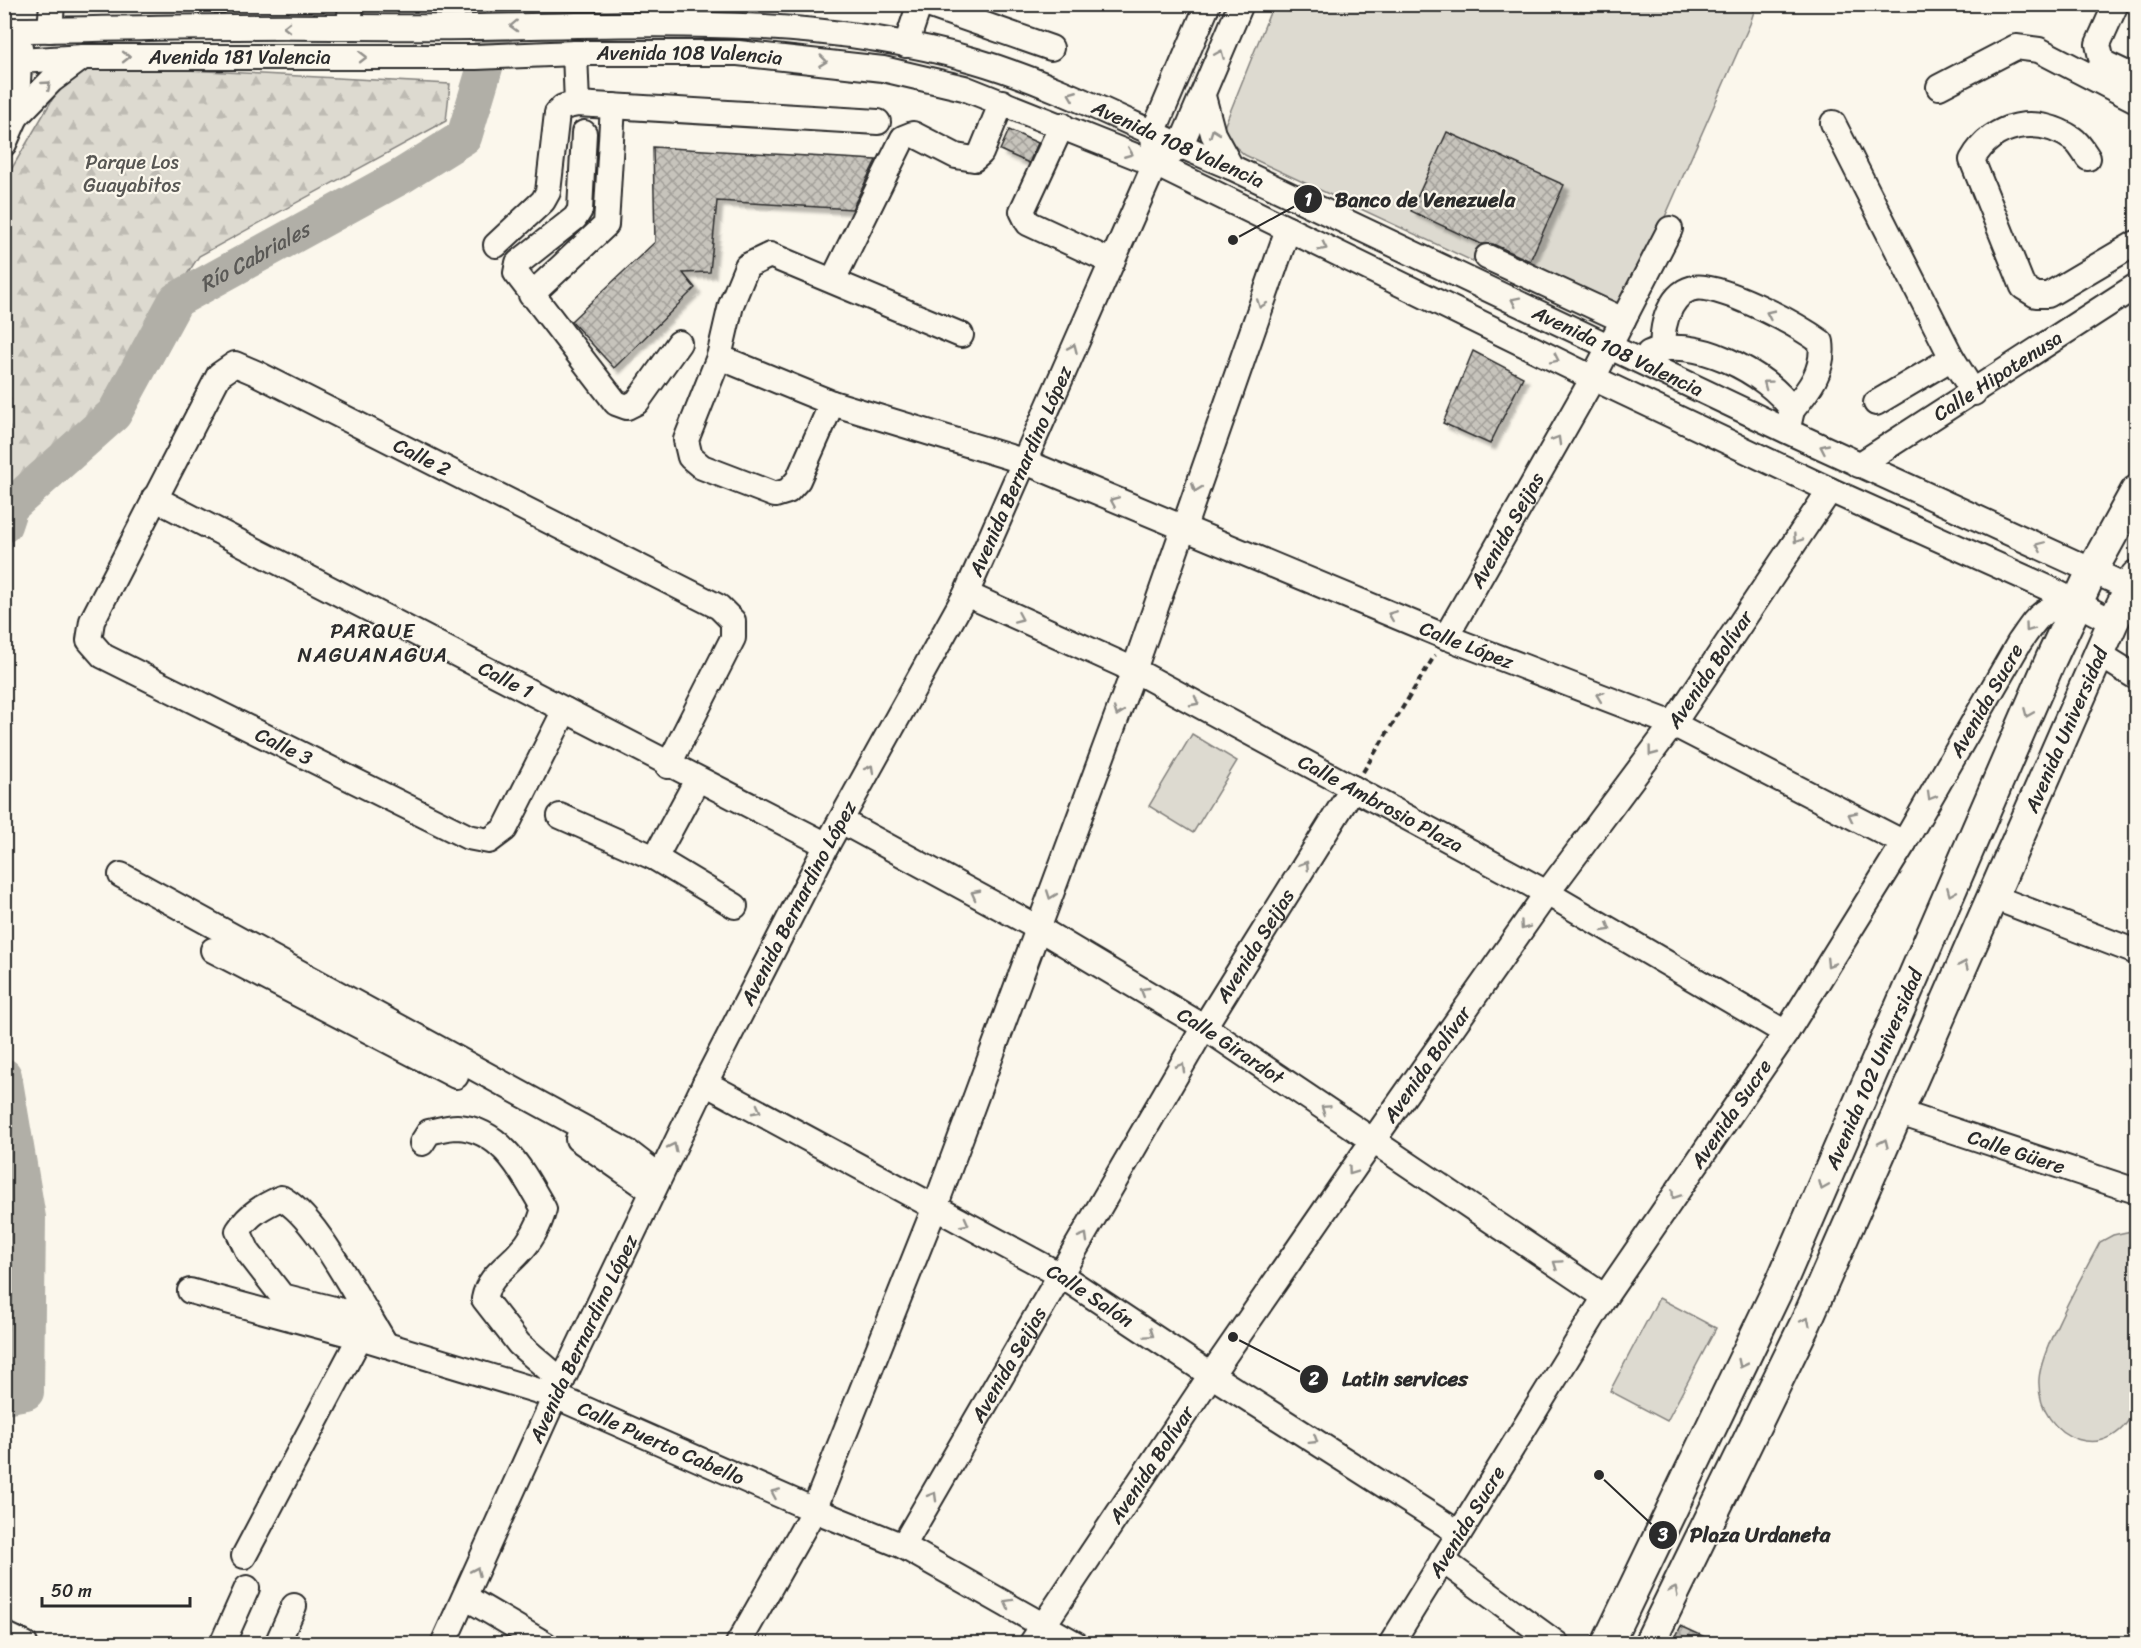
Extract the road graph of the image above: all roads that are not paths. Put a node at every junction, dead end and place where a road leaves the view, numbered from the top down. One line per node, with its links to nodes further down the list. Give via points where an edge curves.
1 (52, 4): 11 (street)
2 (925, 4): 12 (street, via 917,12); 13 (street)
3 (1208, 4): 30 (street)
4 (1241, 4): 20 (street, one-way to 4)
5 (2116, 4): 18 (street, via 2098,44 2102,62)
6 (618, 14): 7 (street, Avenida 108 Valencia); 9 (street, Avenida 108 Valencia, one-way to 9, via 556,24)
7 (696, 14): 12 (street, Avenida 108 Valencia, via 737,24)
8 (350, 16): 9 (street, Avenida 181 Valencia); 11 (street, Avenida 181 Valencia, one-way to 11)
9 (472, 27)
10 (12, 30): 11 (street, Avenida 181 Valencia); 17 (street)
11 (50, 30)
12 (906, 45): 30 (street, Avenida 108 Valencia, one-way to 12, via 1074,95 976,61)
13 (1050, 48)
14 (565, 53): 16 (street, Avenida 108 Valencia); 22 (street, Avenida 108 Valencia, one-way to 22, via 738,53 812,60 883,69 964,88); 23 (street)
15 (82, 57): 16 (street, Avenida 181 Valencia, one-way to 16); 17 (street, Avenida 181 Valencia); 25 (street, one-way to 15, via 52,80)
16 (476, 57)
17 (12, 62): 25 (street)
18 (2136, 78)
19 (1939, 87): 21 (street, via 2016,47 2039,50)
20 (1203, 96): 32 (street); 35 (street, one-way to 20, via 1213,134)
21 (2136, 100)
22 (1002, 102): 28 (street, Avenida 108 Valencia); 42 (street, via 981,153 974,159 956,156 913,134 903,138)
23 (577, 104): 24 (street); 39 (street, via 562,107 557,113 548,192 543,201)
24 (613, 106): 26 (street); 44 (street, via 606,225)
25 (16, 117): 31 (street)
26 (878, 122)
27 (1833, 123): 51 (street)
28 (1062, 126): 34 (street, Avenida 108 Valencia, one-way to 34); 41 (street, via 1022,211 1023,217 1028,223)
29 (584, 133): 44 (street, via 580,210 518,264 516,273)
30 (1153, 133): 32 (street, Avenida 108 Valencia); 34 (street)
31 (4, 144)
32 (1180, 147): 34 (street); 35 (street, Avenida 108 Valencia)
33 (2088, 158): 38 (street, via 2074,140 2040,126 2018,124 1990,136 1972,160 2024,287 2036,295 2048,295)
34 (1155, 164): 36 (street, Avenida 108 Valencia); 41 (street, Avenida Bernardino López)
35 (1231, 167): 48 (street, Avenida 108 Valencia, one-way to 35)
36 (1288, 229): 53 (street, Avenida 108 Valencia, one-way to 53); 63 (street, one-way to 63)
37 (1670, 229): 45 (street, Avenida Seijas)
38 (2136, 243)
39 (496, 245)
40 (1487, 257): 45 (street)
41 (1112, 262): 58 (street, Avenida Bernardino López, one-way to 41)
42 (833, 280): 46 (street); 50 (street, via 770,255 747,266 731,305)
43 (2136, 286): 54 (street, Calle Hipotenusa)
44 (531, 295): 47 (street, via 616,403 627,407 637,402)
45 (1623, 320): 48 (street, Avenida Seijas)
46 (961, 335)
47 (679, 343)
48 (1609, 346): 52 (street, Avenida 108 Valencia); 53 (street, Avenida Seijas)
49 (1663, 346): 52 (street); 57 (street, one-way to 49, via 1773,388 1744,367 1708,354); 57 (street, one-way to 49, via 1820,369 1823,355 1821,342 1803,329 1703,287 1690,289 1665,315)
50 (718, 357): 55 (street, Calle López); 55 (street, via 686,440 690,457 702,467 775,495 788,491 798,480)
51 (1952, 358): 54 (street); 56 (street)
52 (1635, 360): 57 (street, Avenida 108 Valencia)
53 (1593, 378): 60 (street, Avenida 108 Valencia); 68 (street, Avenida Seijas, one-way to 53)
54 (1974, 393): 59 (street, Calle Hipotenusa)
55 (832, 403): 58 (street, Calle López)
56 (1876, 403)
57 (1790, 421): 59 (street, Avenida 108 Valencia, one-way to 57)
58 (1023, 461): 63 (street, Calle López, one-way to 58); 65 (street, Avenida Bernardino López)
59 (1859, 465): 64 (street, Avenida 108 Valencia, one-way to 59)
60 (1830, 490): 67 (street, Avenida 108 Valencia); 73 (street, Avenida Bolívar, one-way to 73)
61 (2136, 491): 64 (main road, Avenida 102 Universidad)
62 (154, 498): 72 (street, Calle 1); 72 (street, Calle 3, via 92,621 89,640 103,656 468,837 489,841 505,829); 74 (street, Calle 2, via 219,375 235,364 719,607 733,621 733,638)
63 (1181, 529): 68 (street, Calle López, one-way to 63); 70 (street)
64 (2093, 569): 66 (street, Avenida 108 Valencia); 67 (main road, Avenida 102 Universidad)
65 (966, 594): 70 (street, Calle Ambrosio Plaza, one-way to 70); 78 (street, Avenida Bernardino López, one-way to 65)
66 (2129, 597): 67 (street, Avenida 108 Valencia); 69 (main road, Avenida Universidad)
67 (2078, 602): 79 (street, Avenida Sucre, one-way to 79, via 2051,606 2039,615); 125 (main road, Avenida 102 Universidad, one-way to 125, via 1783,1278)
68 (1446, 637): 73 (street, Calle López, one-way to 68)
69 (2099, 654): 71 (street); 81 (main road, Avenida Universidad)
70 (1134, 670): 76 (street, Calle Ambrosio Plaza, one-way to 76); 87 (street, one-way to 87)
71 (2136, 677)
72 (565, 710): 74 (street, Calle 1)
73 (1672, 724): 79 (street, Calle López, one-way to 73); 84 (street, Avenida Bolívar, one-way to 84)
74 (668, 766): 75 (street, Calle 1)
75 (697, 780): 80 (street, Calle 1); 82 (street)
76 (1353, 788): 84 (street, Calle Ambrosio Plaza); 90 (street, Avenida Seijas, one-way to 76)
77 (560, 816): 82 (street)
78 (841, 821): 80 (street, Avenida Bernardino López); 87 (street, Calle Girardot, one-way to 78)
79 (1904, 843): 91 (street, Avenida Sucre, one-way to 91)
80 (826, 845): 92 (street, Avenida Bernardino López)
81 (2013, 851): 85 (main road, Avenida 102 Universidad)
82 (656, 858): 86 (street)
83 (121, 875): 96 (street, via 628,1152)
84 (1547, 893): 91 (street, Calle Ambrosio Plaza, one-way to 91); 94 (street, Avenida Bolívar, one-way to 94)
85 (1993, 897): 89 (street); 93 (main road, Avenida 102 Universidad, one-way to 85)
86 (735, 906)
87 (1038, 928): 90 (street, Calle Girardot, one-way to 87); 98 (street)
88 (213, 950): 96 (street)
89 (2136, 952)
90 (1204, 1026): 94 (street, Calle Girardot, one-way to 90); 99 (street, Avenida Seijas, one-way to 90)
91 (1786, 1033): 101 (street, Avenida Sucre, one-way to 101)
92 (705, 1083): 96 (street, Avenida Bernardino López, one-way to 92); 98 (street, Calle Salón, one-way to 98)
93 (1898, 1112): 97 (street, Calle Güere); 126 (main road, Avenida 102 Universidad, one-way to 93, via 1806,1322)
94 (1372, 1142): 101 (street, Calle Girardot, one-way to 94); 103 (street, Avenida Bolívar, one-way to 103)
95 (422, 1143): 104 (street, via 429,1132 457,1127 479,1132 502,1146 524,1173 544,1209 538,1228 486,1286 484,1299)
96 (656, 1183): 104 (street, Avenida Bernardino López)
97 (2136, 1191)
98 (935, 1207): 99 (street, Calle Salón, one-way to 99); 105 (street)
99 (1062, 1275): 103 (street, Calle Salón, one-way to 103); 107 (street, Avenida Seijas, one-way to 99)
100 (190, 1291): 102 (street, Calle Puerto Cabello)
101 (1605, 1297): 106 (street, Avenida Sucre)
102 (365, 1328): 102 (street, via 296,1206 281,1198 263,1205 245,1220 238,1231 248,1252 282,1296); 104 (street, Calle Puerto Cabello, via 386,1345); 108 (street)
103 (1211, 1375): 106 (street, Calle Salón, one-way to 106); 113 (street, Avenida Bolívar)
104 (559, 1389): 105 (street, Calle Puerto Cabello, one-way to 104); 111 (street, Avenida Bernardino López, one-way to 104)
105 (814, 1510): 107 (street, Calle Puerto Cabello); 120 (street)
106 (1459, 1533): 109 (street, Avenida Sucre)
107 (903, 1546): 113 (street, Calle Puerto Cabello, one-way to 107)
108 (244, 1556)
109 (1442, 1560): 123 (street, Avenida Sucre); 124 (street)
110 (247, 1588): 116 (street)
111 (465, 1596): 118 (street, Avenida Bernardino López); 119 (street)
112 (294, 1606): 117 (street)
113 (1045, 1624): 121 (street, Avenida Bolívar); 122 (street, Calle Puerto Cabello)
114 (4, 1634): 115 (street)
115 (25, 1644)
116 (222, 1644)
117 (277, 1644)
118 (443, 1644)
119 (545, 1644)
120 (738, 1644)
121 (1031, 1644)
122 (1076, 1644)
123 (1392, 1644)
124 (1557, 1644)
125 (1608, 1644)
126 (1649, 1644)

